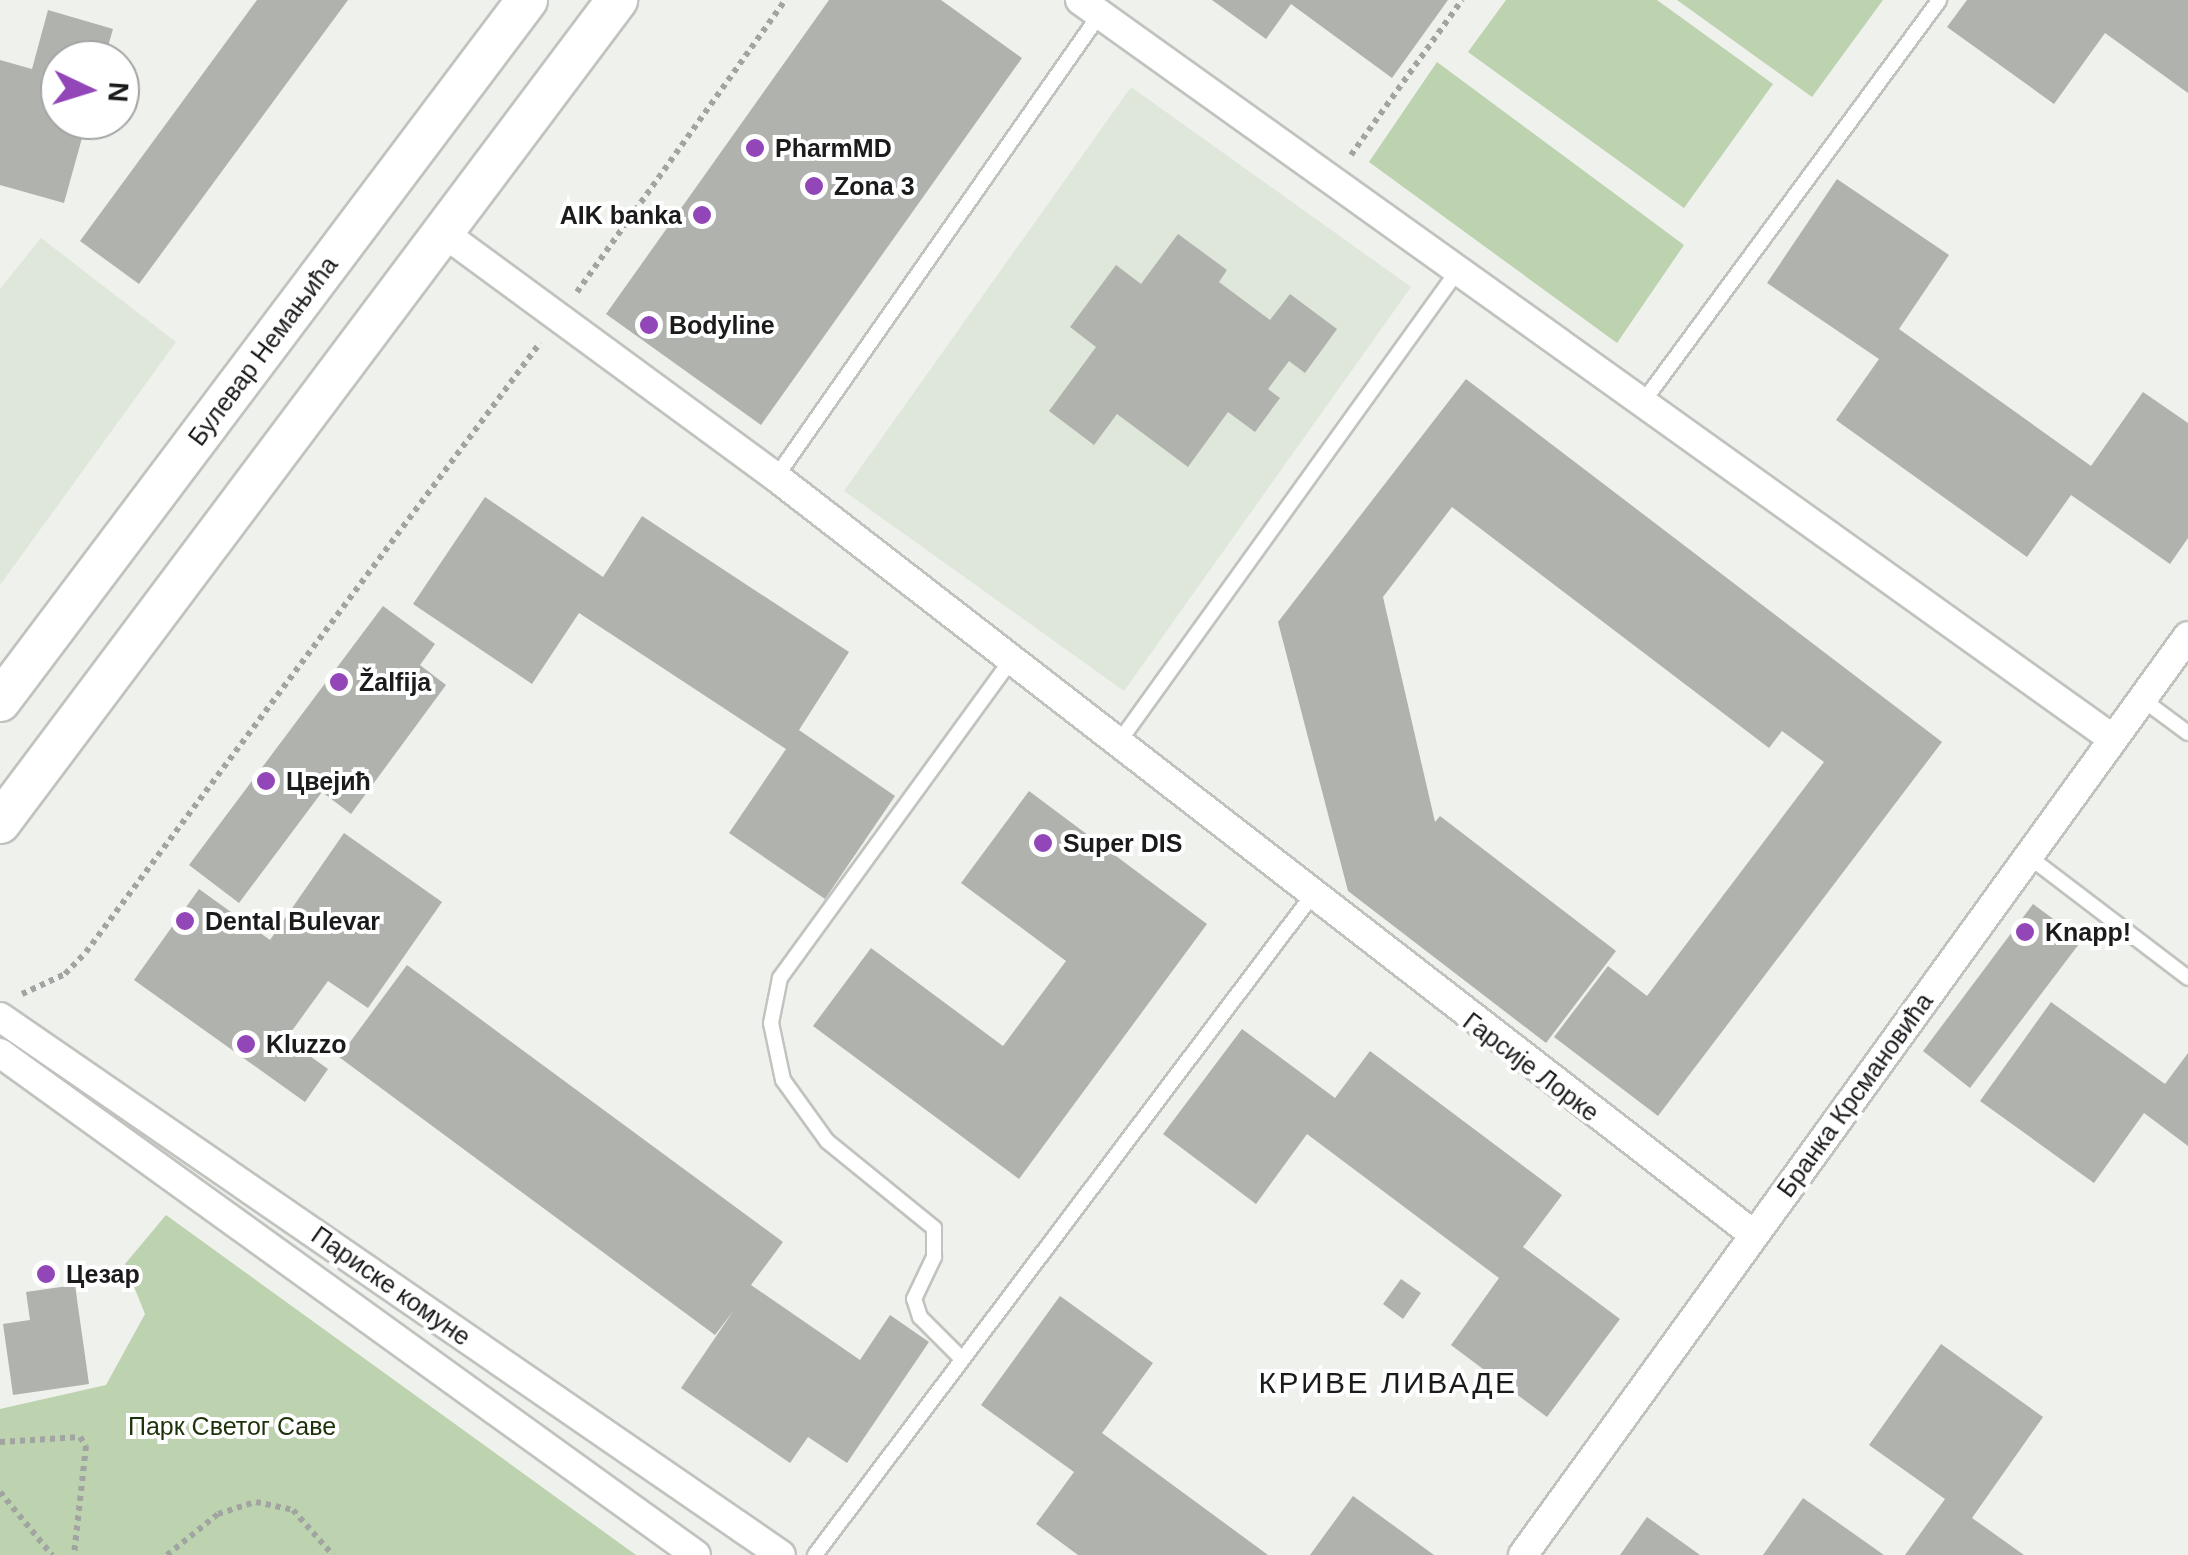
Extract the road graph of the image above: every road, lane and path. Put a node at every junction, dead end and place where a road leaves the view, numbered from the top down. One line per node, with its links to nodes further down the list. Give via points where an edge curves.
1 (527, 0): 16 (street, Булевар Немањића)
2 (618, 0): 8 (street)
3 (785, 0): 10 (path)
4 (1462, 0): 7 (path)
5 (1939, 0): 11 (lane)
6 (1090, 7): 7 (street); 12 (lane)
7 (1333, 181): 9 (street)
8 (441, 230): 10 (street); 20 (street)
9 (1456, 272): 11 (street); 19 (lane)
10 (558, 319): 12 (street); 24 (path, via 86,952 65,974)
11 (1643, 402): 18 (street)
12 (776, 477): 14 (street)
13 (2188, 636): 15 (street, Бранка Крсмановића)
14 (1012, 659): 19 (street, Гарсије Лорке); 28 (lane, via 780,978 770,1024 784,1080 827,1140 934,1228 934,1257 914,1299 920,1317)
15 (2142, 699): 17 (lane); 18 (street, Бранка Крсмановића)
16 (0, 702)
17 (2188, 733)
18 (2113, 739): 21 (street, Бранка Крсмановића)
19 (1116, 746): 22 (street, Гарсије Лорке)
20 (0, 823)
21 (2028, 856): 23 (lane); 27 (street, Бранка Крсмановића)
22 (1310, 898): 27 (street, Гарсије Лорке); 28 (lane)
23 (2188, 978)
24 (22, 994)
25 (0, 1017): 36 (street, Париске комуне)
26 (0, 1053): 35 (street, Париске комуне)
27 (1753, 1234): 38 (street, Бранка Крсмановића)
28 (959, 1356): 37 (lane)
29 (0, 1442): 32 (path, via 80,1437 86,1446)
30 (0, 1492): 31 (path)
31 (52, 1555)
32 (74, 1555)
33 (167, 1555): 34 (path, via 218,1514 256,1502 292,1510)
34 (333, 1555)
35 (696, 1555)
36 (781, 1555)
37 (815, 1555)
38 (1523, 1555)

